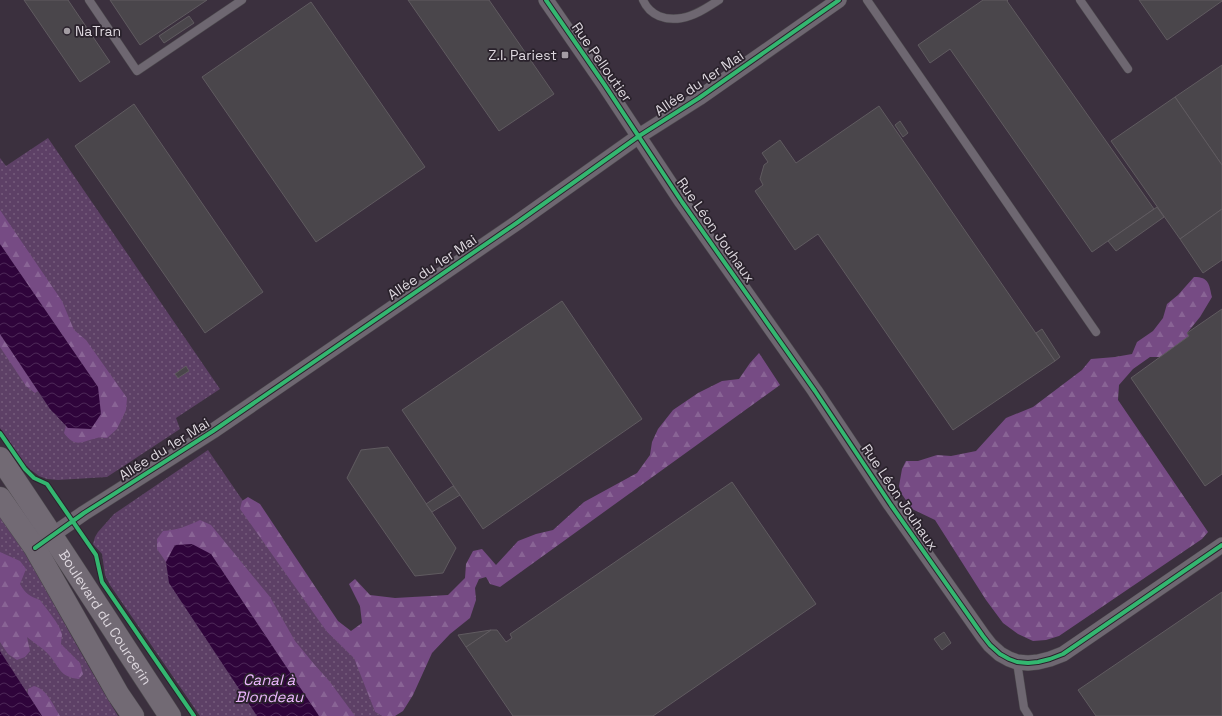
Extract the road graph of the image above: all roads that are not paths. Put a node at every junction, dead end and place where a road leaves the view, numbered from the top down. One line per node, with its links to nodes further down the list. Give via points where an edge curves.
1 (90, 0): 2 (lane, via 137,71)
2 (242, 0)
3 (546, 0): 10 (street, Rue Pelloutier)
4 (643, 0): 5 (lane, via 650,12 674,18 683,18)
5 (719, 0)
6 (839, 0): 10 (street, Allée du 1er Mai, via 699,98)
7 (867, 0): 11 (lane)
8 (1080, 0): 9 (lane)
9 (1128, 69)
10 (639, 136): 14 (street, Allée du 1er Mai, via 213,431); 17 (street, Rue Léon Jouhaux, via 974,624 1000,654)
11 (1096, 332)
12 (0, 458): 14 (main road, Boulevard du Courcerin)
13 (0, 498): 16 (main road, Boulevard du Courcerin)
14 (53, 535): 16 (street, Allée du 1er Mai); 19 (main road, Boulevard du Courcerin)
15 (1222, 545): 17 (street, Rue Léon Jouhaux, via 1063,654 1038,662)
16 (35, 548): 18 (main road, Boulevard du Courcerin)
17 (1017, 662): 20 (lane, via 1024,708)
18 (133, 716)
19 (170, 716)
20 (1030, 716)

